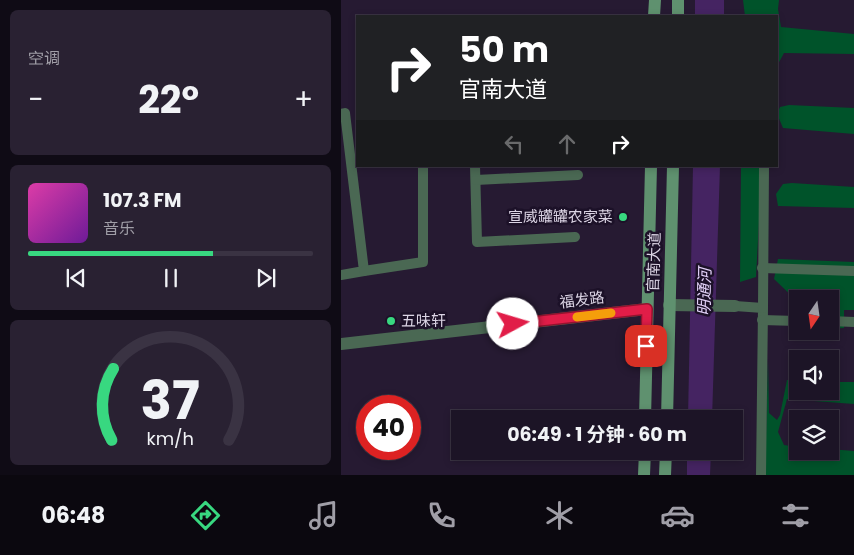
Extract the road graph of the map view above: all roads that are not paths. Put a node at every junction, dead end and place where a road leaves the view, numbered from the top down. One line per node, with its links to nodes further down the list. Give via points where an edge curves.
1 (655, 0): 3 (main road)
2 (678, 0): 4 (main road)
3 (654, 15)
4 (677, 15)
5 (341, 114): 15 (lane, via 345,114)
6 (423, 167): 15 (lane, via 423,262)
7 (475, 167): 12 (lane)
8 (651, 167): 21 (main road, 官南大道)
9 (673, 167): 18 (main road, 官南大道)
10 (765, 167): 14 (lane)
11 (578, 175): 12 (lane)
12 (475, 180): 13 (lane, via 477,242)
13 (575, 237)
14 (762, 268): 16 (lane); 20 (lane)
15 (364, 271): 17 (lane)
16 (854, 271)
17 (341, 275)
18 (669, 305): 19 (street); 28 (main road, 官南大道)
19 (735, 306): 20 (lane)
20 (763, 308): 22 (lane)
21 (647, 309): 26 (street, 福发路); 27 (main road, 官南大道)
22 (762, 320): 23 (lane); 33 (lane)
23 (789, 321)
24 (839, 321): 25 (lane)
25 (854, 322)
26 (341, 344)
27 (645, 410)
28 (667, 410)
29 (645, 460): 31 (main road)
30 (666, 460): 32 (main road)
31 (644, 475)
32 (665, 475)
33 (761, 475)

